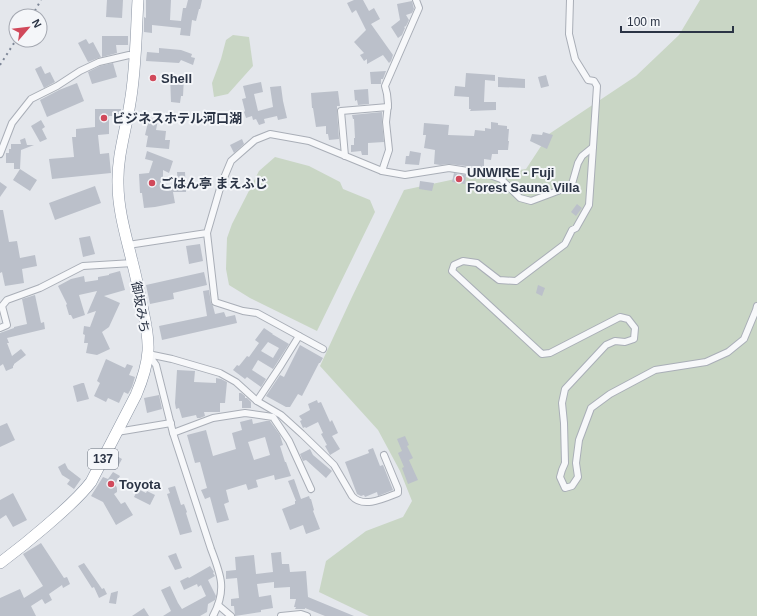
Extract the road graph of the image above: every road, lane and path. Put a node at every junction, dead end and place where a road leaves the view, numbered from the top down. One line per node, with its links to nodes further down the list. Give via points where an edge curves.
1 (138, 0): 4 (highway, 御坂みち / 137)
2 (416, 0): 5 (street, via 419,8 385,86)
3 (570, 0): 6 (street, via 570,34 575,59 588,80 594,81 597,86)
4 (135, 56): 7 (street, via 99,62 31,99 12,123); 11 (highway, 御坂みち / 137, via 118,182)
5 (388, 107): 8 (street, via 341,111); 9 (street, via 386,122 390,150)
6 (593, 147): 9 (street, via 582,156 572,184 531,202 520,198 501,179 487,174 449,168 405,175); 13 (street, via 589,205 565,244 516,281 499,280 478,262 463,261 454,265 452,271 542,354 550,353 620,318 628,319 635,328 634,339 625,342 615,341 606,345 564,389 562,403 565,463 560,477 565,488 572,486 578,477 576,463 579,440 592,408 610,394 655,370 706,362 728,352 744,339)
7 (0, 154)
8 (345, 156): 9 (street); 10 (street, via 309,141 270,134 255,140 231,161)
9 (382, 171)
10 (207, 233): 11 (street); 15 (street, via 215,302 256,313)
11 (128, 245): 12 (highway, 御坂みち / 137)
12 (133, 263): 14 (street, via 83,266 40,288 7,300 2,306 7,325); 17 (highway, 御坂みち / 137, via 145,321)
13 (757, 306)
14 (0, 328)
15 (299, 336): 16 (street); 18 (street)
16 (323, 349)
17 (148, 354): 18 (street, via 220,373 236,382); 19 (street, via 156,365); 20 (highway, 御坂みち / 137, via 142,381)
18 (257, 401): 22 (street, via 281,415 334,465 355,500 376,502 398,493)
19 (171, 423): 20 (street); 21 (street)
20 (117, 432): 24 (highway, 御坂みち / 137, via 82,494)
21 (174, 433): 23 (street, via 213,418 244,413 273,417 289,441); 25 (street, via 218,566 222,585)
22 (384, 455)
23 (311, 489)
24 (0, 563)
25 (218, 605): 26 (street); 27 (street)
26 (213, 616)
27 (231, 616)
28 (281, 616): 29 (street)
29 (307, 616)

